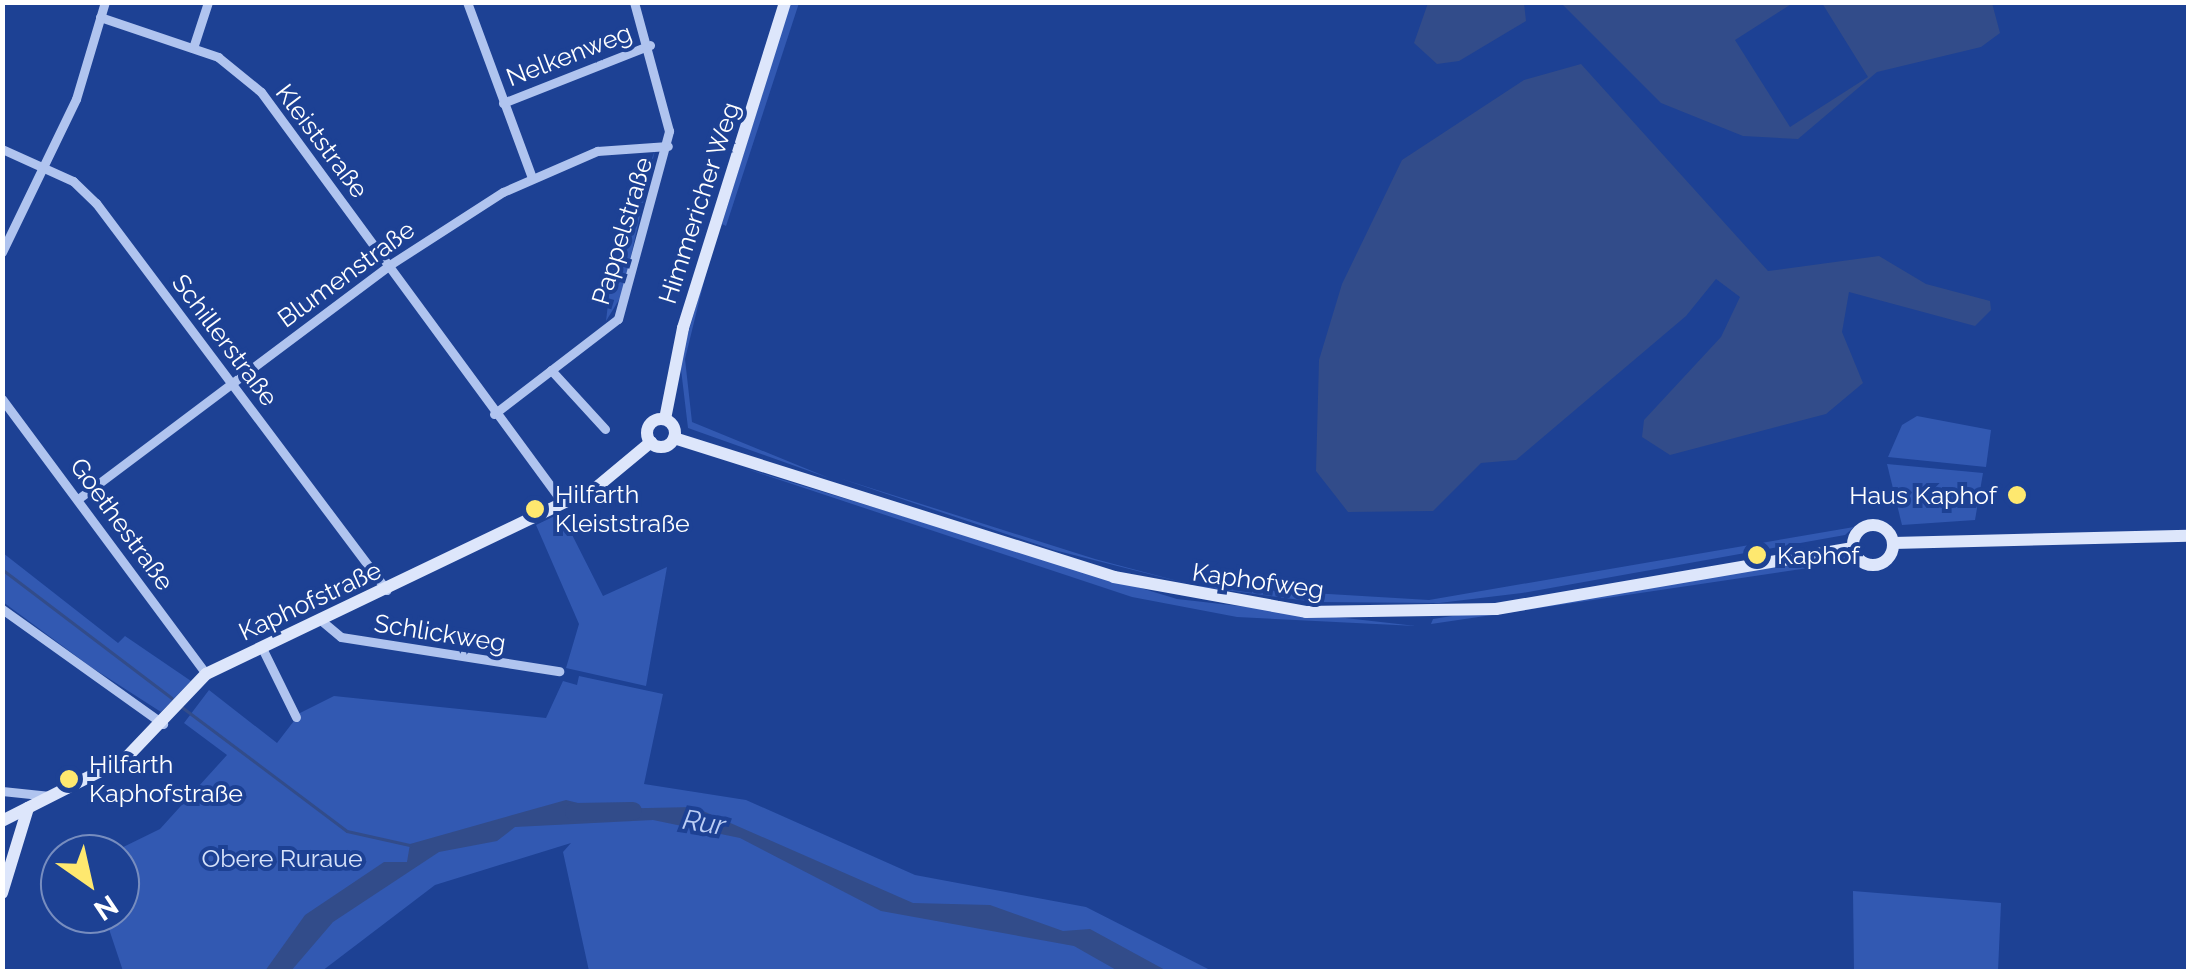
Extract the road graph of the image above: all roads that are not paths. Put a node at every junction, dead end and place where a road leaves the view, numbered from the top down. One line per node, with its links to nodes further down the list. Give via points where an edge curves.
1 (104, 2): 6 (street)
2 (208, 2): 8 (street)
3 (467, 2): 9 (street)
4 (634, 2): 7 (street, Pappelstraße)
5 (785, 2): 20 (main road, Himmericher Weg, via 683,328)
6 (100, 17): 8 (street, Kleiststraße); 12 (street)
7 (650, 45): 9 (street, Nelkenweg); 10 (street, Pappelstraße)
8 (193, 48): 15 (street, Kleiststraße, via 261,92)
9 (503, 103): 13 (street)
10 (668, 146): 13 (street, Blumenstraße, via 597,151); 16 (street, Pappelstraße, via 618,319)
11 (2, 149): 12 (street, Schillerstraße)
12 (46, 167): 14 (street); 17 (street, Schillerstraße, via 96,203)
13 (532, 178): 15 (street, Blumenstraße)
14 (2, 252)
15 (388, 266): 17 (street, Blumenstraße); 19 (street, Kleiststraße)
16 (551, 370): 19 (street, Pappelstraße); 21 (street)
17 (232, 383): 24 (street, Blumenstraße); 29 (street, Schillerstraße)
18 (2, 399): 24 (street, Goethestraße)
19 (494, 414): 25 (street, Kleiststraße)
20 (666, 419): 22 (main road); 23 (main road, Kaphofstraße, via 651,423)
21 (605, 429)
22 (674, 438): 23 (main road); 28 (main road, Kaphofweg, via 1114,577 1306,612 1496,609)
23 (651, 442): 25 (main road, Kaphofstraße, via 631,467)
24 (78, 499): 34 (street, Goethestraße)
25 (564, 503): 29 (main road, Kaphofstraße)
26 (2188, 536): 27 (main road, Kaphofweg)
27 (1893, 543): 28 (main road, Kaphofweg, via 1874,565); 28 (main road, Kaphofweg, via 1869,525)
28 (1853, 548)
29 (387, 590): 31 (main road, Kaphofstraße)
30 (2, 609): 36 (street)
31 (322, 622): 32 (main road, Kaphofstraße); 33 (street, Schlickweg, via 341,636)
32 (262, 648): 34 (main road, Kaphofstraße); 35 (street)
33 (559, 670)
34 (206, 674): 36 (main road)
35 (296, 717)
36 (163, 724): 38 (main road, via 126,758)
37 (2, 792): 38 (street)
38 (52, 797): 39 (main road)
39 (28, 808): 40 (main road); 41 (main road)
40 (2, 821)
41 (2, 893)

